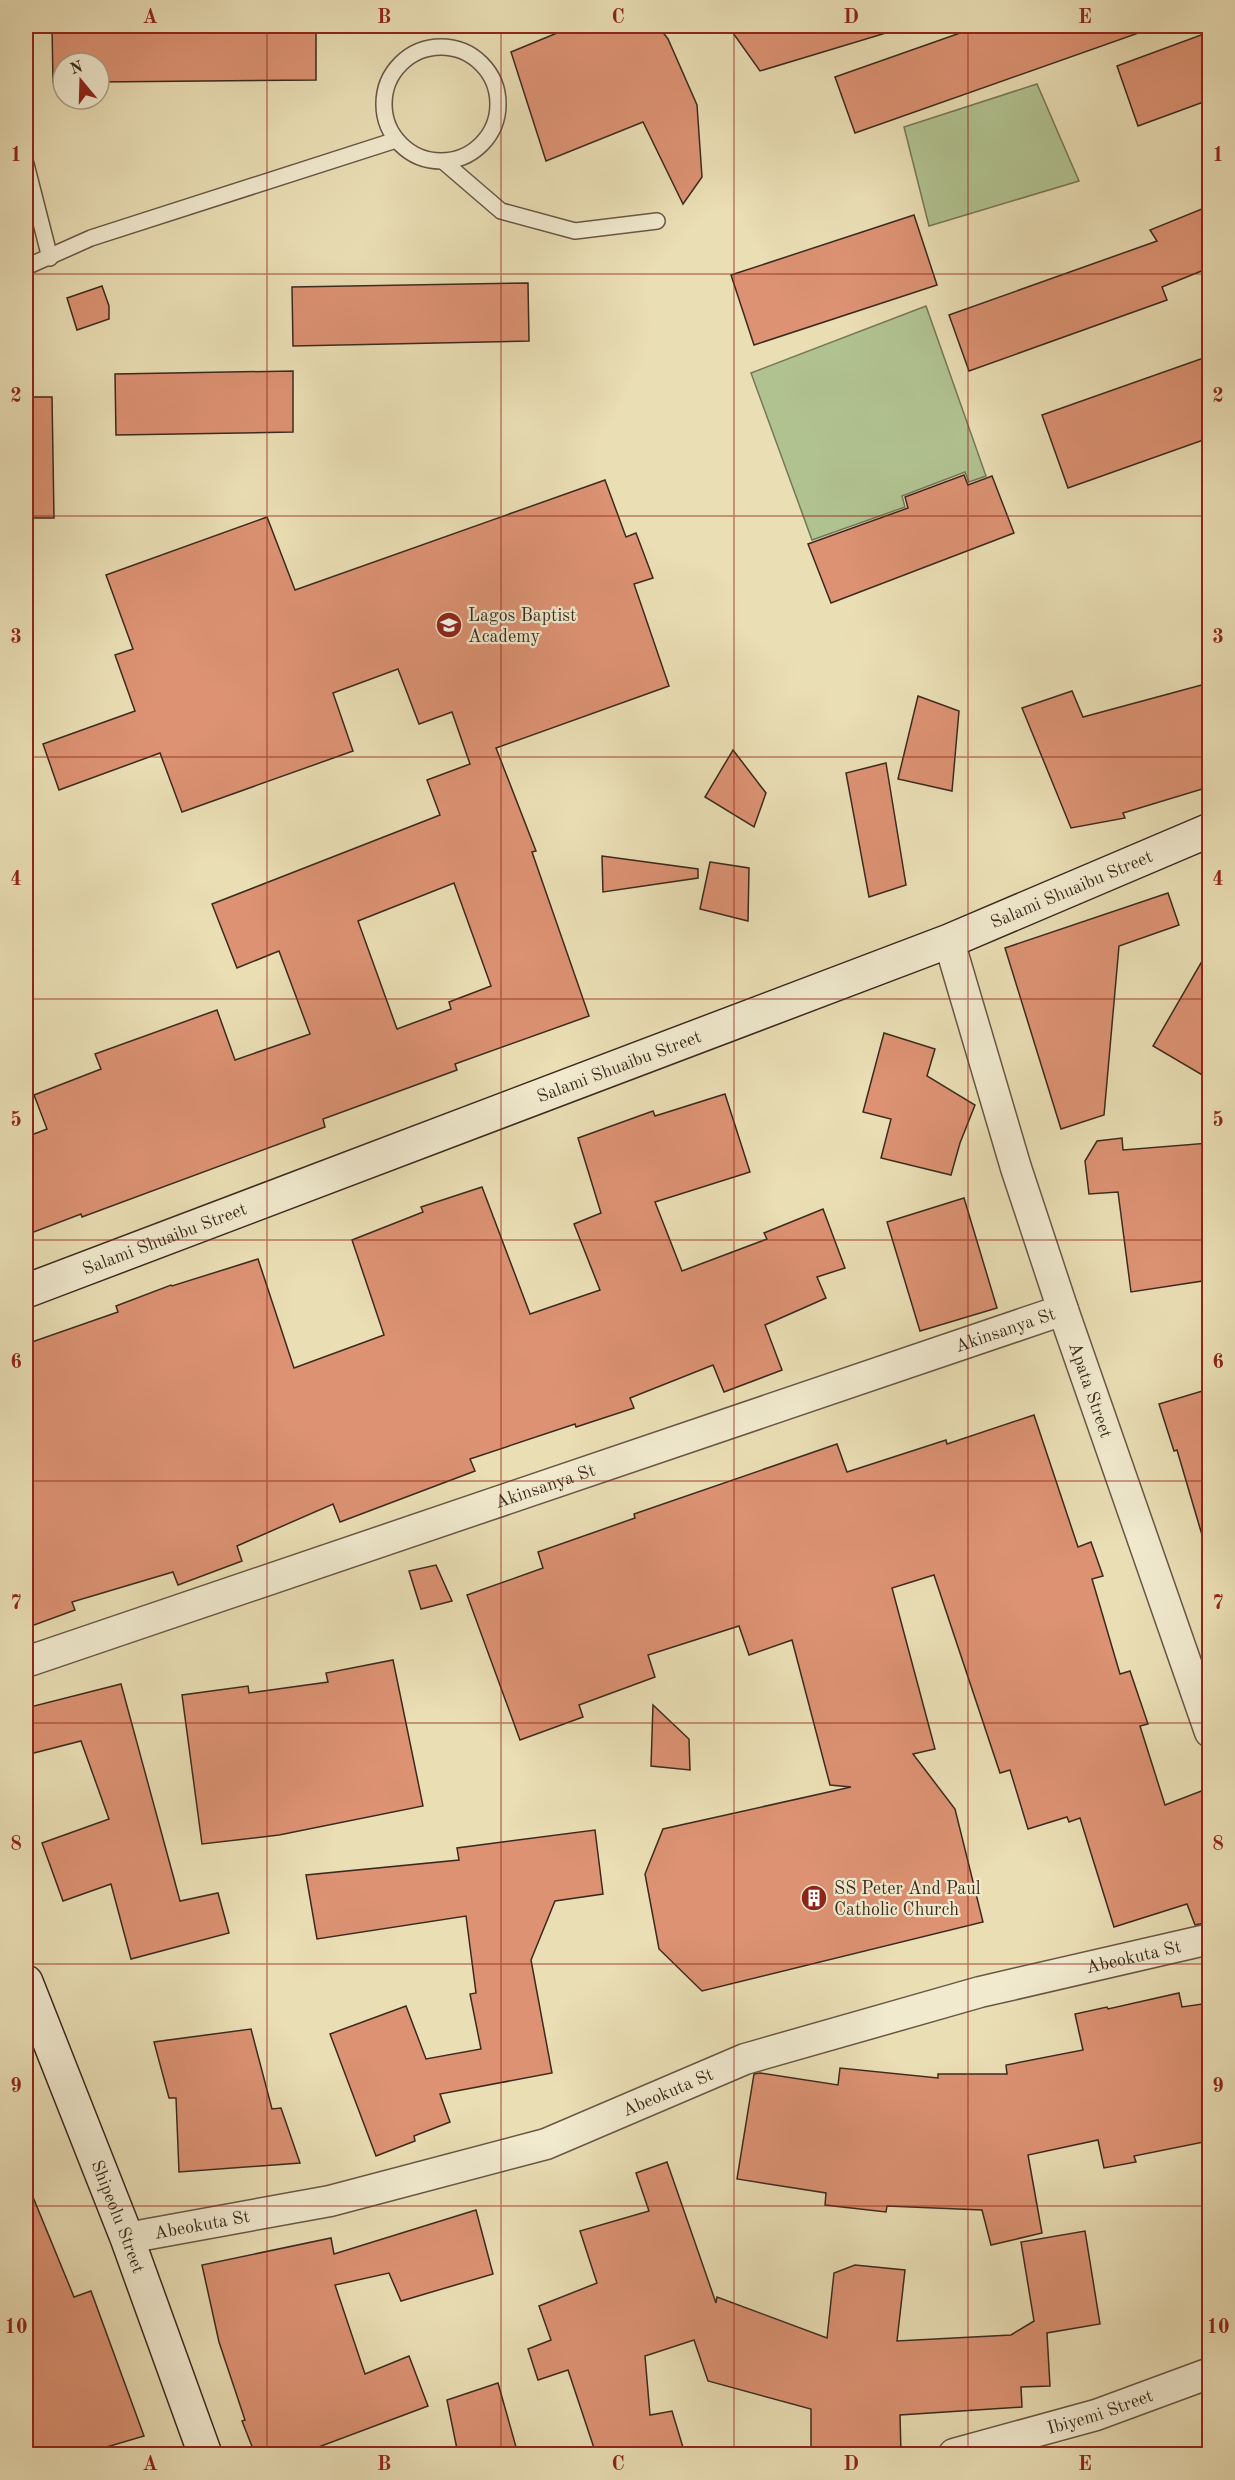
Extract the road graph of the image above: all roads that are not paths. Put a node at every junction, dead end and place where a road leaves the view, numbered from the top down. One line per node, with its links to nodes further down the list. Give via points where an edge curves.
1 (396, 140): 2 (lane, via 409,152); 2 (lane, via 387,124 386,89 405,59 439,46 473,56 495,84 499,101 496,119 477,149); 5 (lane, via 91,238)
2 (444, 162): 4 (lane, via 501,211 574,231)
3 (26, 164): 5 (lane)
4 (657, 221)
5 (50, 258): 6 (lane)
6 (26, 267)
7 (1209, 830): 8 (street, Salami Shuaibu Street)
8 (948, 941): 9 (street, Salami Shuaibu Street); 10 (street, Apata Street)
9 (26, 1291)
10 (1063, 1310): 11 (street, Akinsanya St); 12 (street, Apata Street)
11 (26, 1662)
12 (1209, 1732)
13 (1209, 1939): 15 (street, Abeokuta St, via 980,1992 745,2059 546,2144 330,2201)
14 (26, 1982): 15 (street, Shipeolu Street)
15 (126, 2238): 17 (street, Shipeolu Street)
16 (1209, 2373): 18 (street, Ibiyemi Street, via 1096,2415)
17 (205, 2454)
18 (954, 2454)

